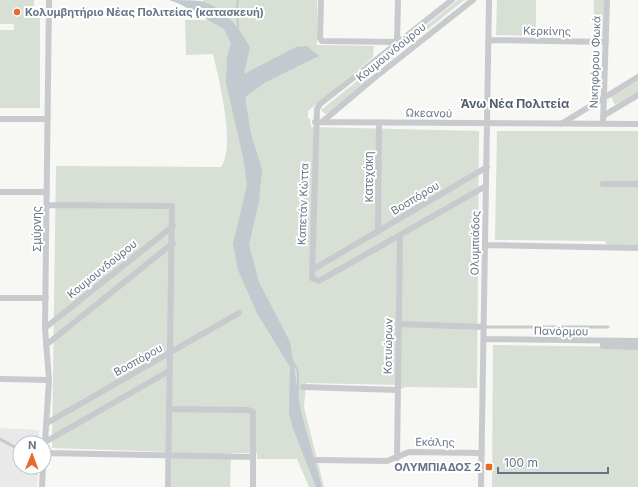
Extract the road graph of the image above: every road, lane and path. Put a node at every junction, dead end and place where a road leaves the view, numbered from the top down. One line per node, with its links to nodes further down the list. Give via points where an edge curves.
1 (49, 0): 16 (street, Σμύρνης)
2 (321, 0): 9 (street, via 321,40)
3 (398, 0): 9 (street)
4 (452, 0): 9 (street, Κουμουνδούρου)
5 (472, 0): 18 (street, Κουμουνδούρου)
6 (489, 0): 8 (street, Ολυμπιάδος)
7 (607, 0): 10 (street, Νικηφόρου Φωκά)
8 (488, 40): 10 (street, Κερκίνης); 20 (street, Ολυμπιάδος)
9 (397, 42): 17 (street, Κουμουνδούρου, via 320,104)
10 (606, 42): 13 (street, Νικηφόρου Φωκά)
11 (638, 77): 13 (street)
12 (638, 95): 14 (street)
13 (605, 97): 14 (street, Νικηφόρου Φωκά); 21 (street)
14 (603, 116): 22 (street, Νικηφόρου Φωκά)
15 (0, 119): 16 (street)
16 (48, 119): 29 (street, Σμύρνης)
17 (315, 122): 18 (street, Ωκεανού); 37 (street, Καπετάν Κώττα)
18 (322, 122): 19 (street, Ωκεανού)
19 (379, 123): 20 (street, Ωκεανού); 32 (street, Κατεχάκη)
20 (487, 124): 21 (street, Ωκεανού); 24 (street, Ολυμπιάδος)
21 (561, 124): 22 (street, Ωκεανού)
22 (603, 124): 23 (street, Ωκεανού)
23 (638, 124)
24 (487, 167): 27 (street, Ολυμπιάδος); 32 (street, Βοσπόρου)
25 (603, 184): 26 (street)
26 (638, 184)
27 (486, 186): 33 (street); 35 (street, Ολυμπιάδος)
28 (0, 192): 29 (street)
29 (46, 192): 30 (street, Σμύρνης)
30 (47, 206): 31 (street, via 172,206); 39 (street, Σμύρνης)
31 (173, 226): 34 (street); 43 (street, Κουμουνδούρου)
32 (378, 232): 37 (street, Βοσπόρου)
33 (400, 235): 37 (street, via 319,281 312,278); 41 (street, Κοτυώρων)
34 (173, 243): 48 (street); 50 (street)
35 (485, 245): 36 (street); 42 (street, Ολυμπιάδος)
36 (638, 248)
37 (312, 270)
38 (0, 298): 39 (street)
39 (46, 298): 43 (street, Σμύρνης)
40 (239, 313): 50 (street, Βοσπόρου)
41 (398, 324): 42 (street); 55 (street, Κοτυώρων)
42 (484, 327): 44 (lane); 45 (street, Ολυμπιάδος)
43 (45, 328): 48 (street, Σμύρνης)
44 (608, 328)
45 (484, 339): 46 (street, Πανόρμου); 63 (street, Ολυμπιάδος)
46 (603, 341): 47 (street, Πανόρμου); 49 (street, via 602,346)
47 (638, 341)
48 (46, 345): 53 (street, Σμύρνης)
49 (638, 347)
50 (170, 353): 51 (street); 57 (street, Βοσπόρου)
51 (169, 371): 56 (street); 59 (street)
52 (0, 379): 53 (street)
53 (49, 380): 57 (street, Σμύρνης)
54 (303, 387): 55 (street)
55 (397, 390): 66 (street, Κοτυώρων)
56 (170, 409): 64 (street); 65 (street, via 253,412)
57 (47, 423): 58 (street, Σμύρνης)
58 (46, 435)
59 (52, 438)
60 (0, 439): 61 (lane)
61 (12, 446)
62 (52, 453): 64 (street)
63 (482, 453): 66 (street, Εκάλης, via 408,452); 72 (street, Ολυμπιάδος)
64 (169, 456): 65 (street); 70 (street)
65 (253, 457): 71 (street)
66 (397, 458): 67 (street, Εκάλης, via 387,461)
67 (317, 460)
68 (43, 475): 69 (street)
69 (42, 487)
70 (168, 487)
71 (253, 487)
72 (481, 487)

